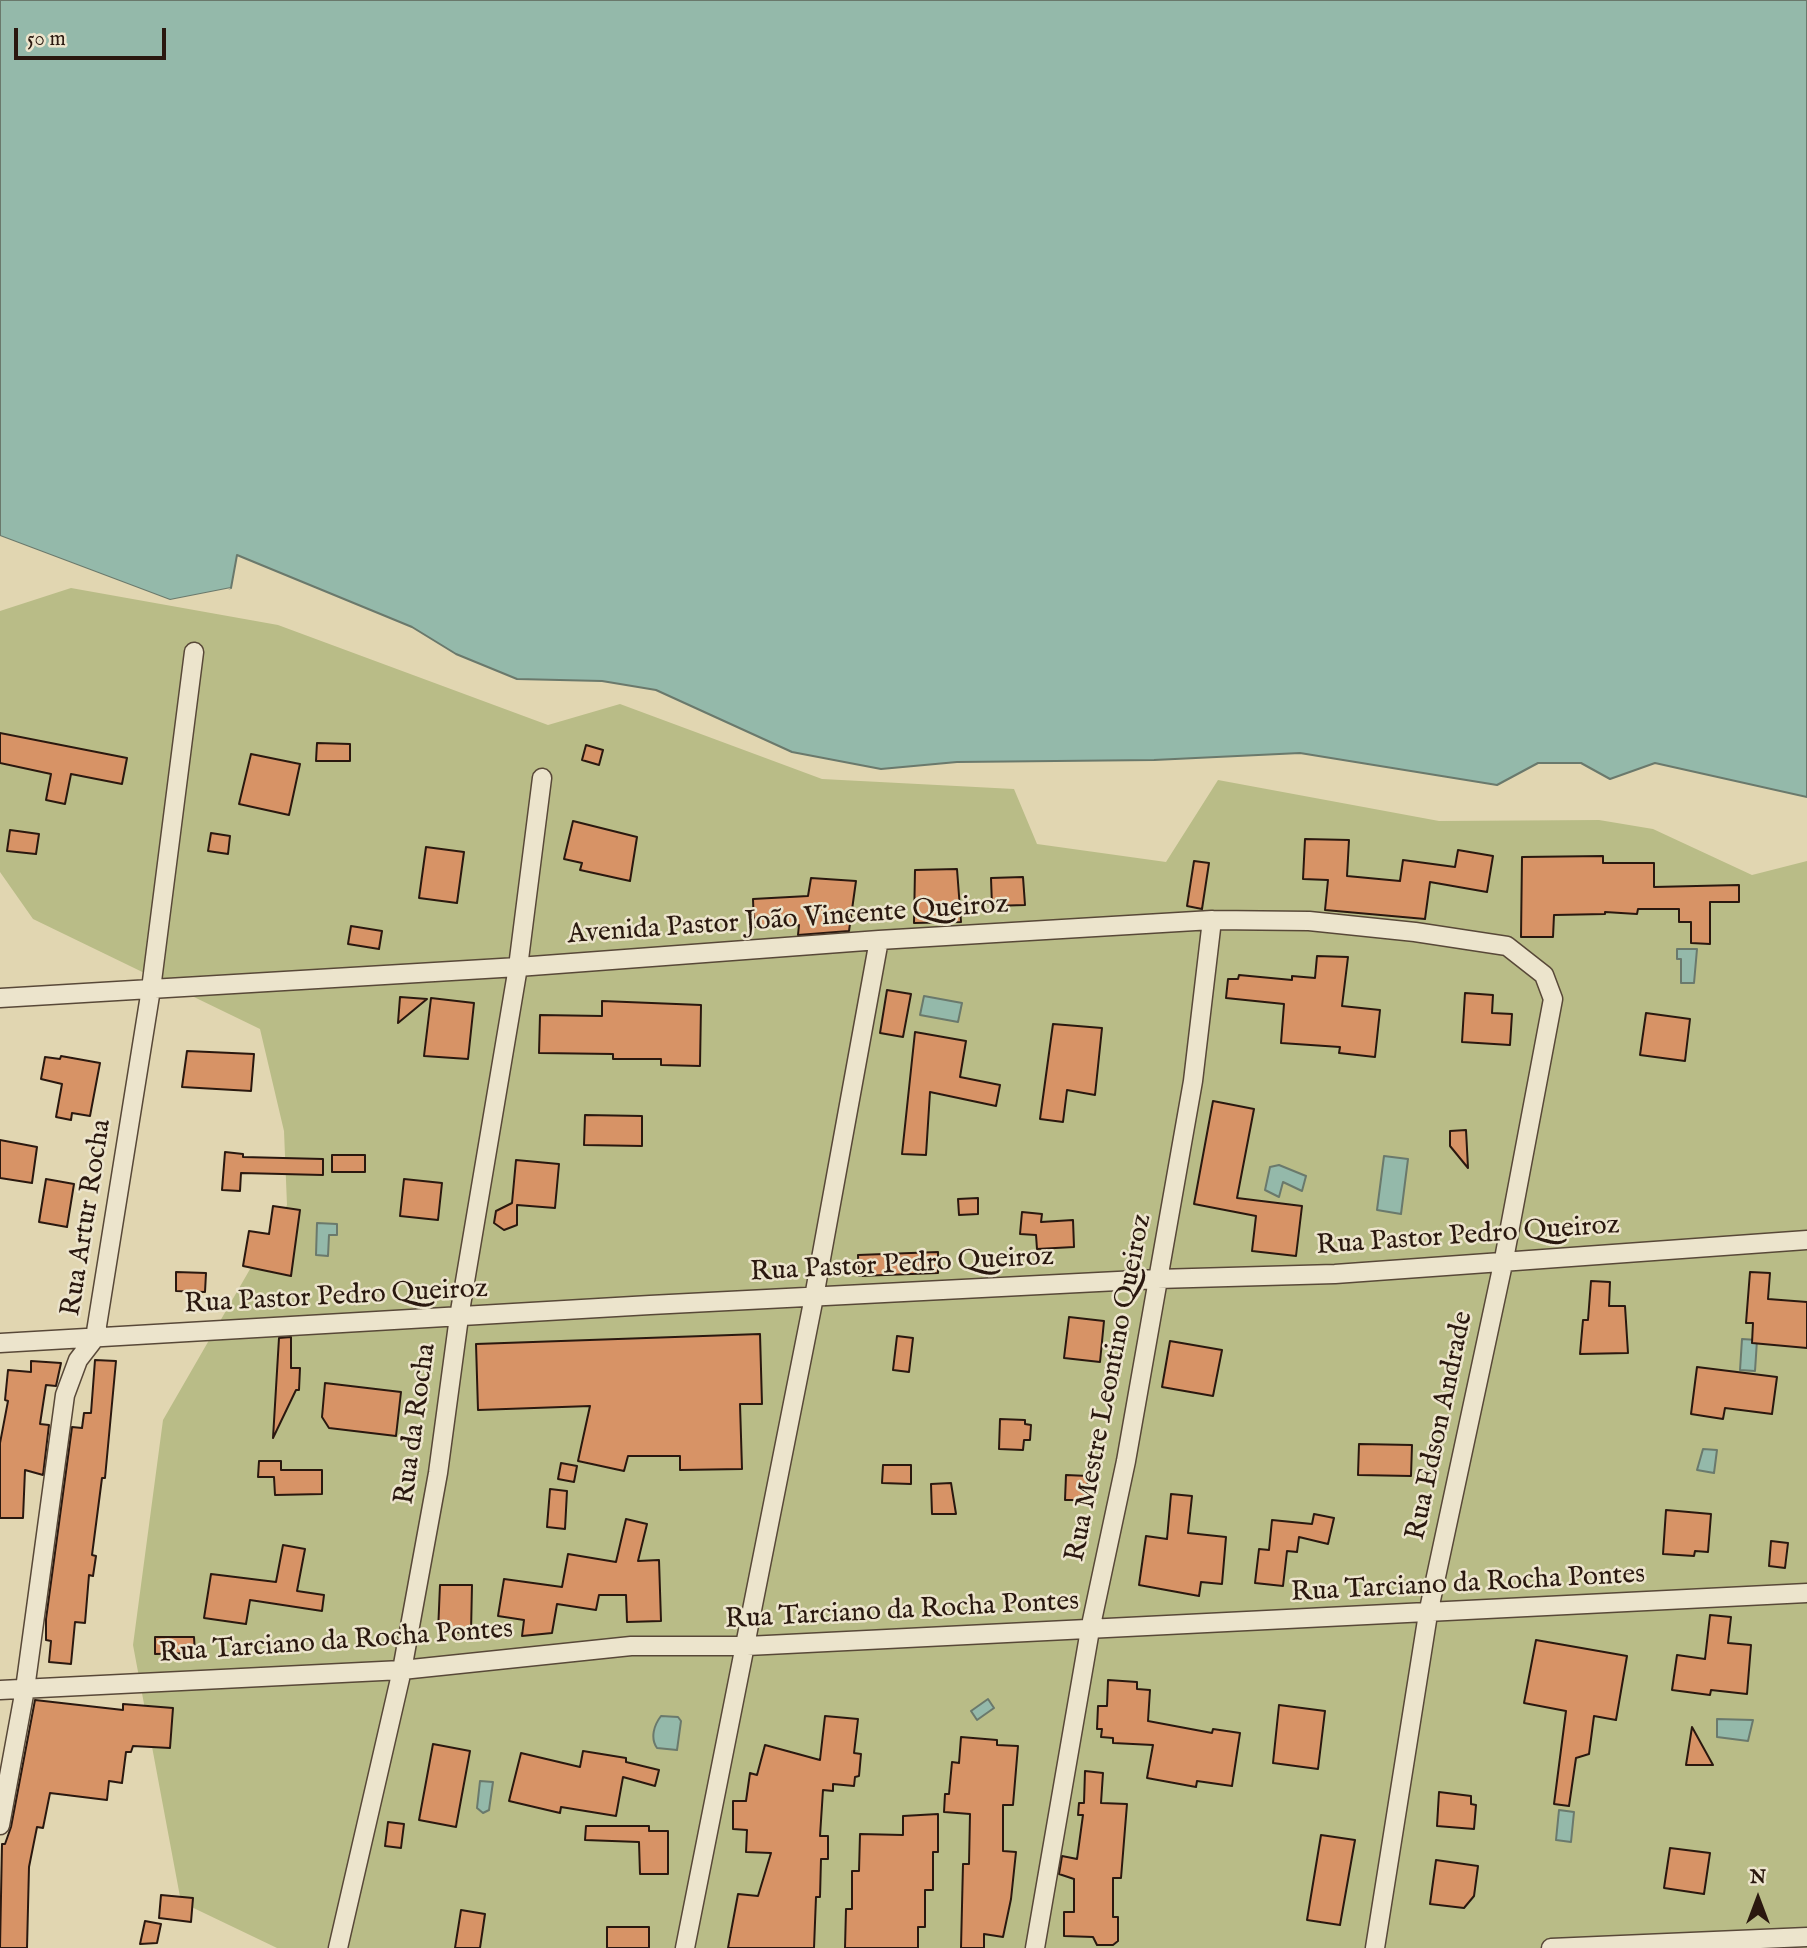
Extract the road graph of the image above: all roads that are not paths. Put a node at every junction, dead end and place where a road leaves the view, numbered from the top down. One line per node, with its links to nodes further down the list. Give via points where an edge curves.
1 (194, 652): 6 (street, Rua Artur Rocha)
2 (542, 778): 5 (street, Rua da Rocha)
3 (1212, 920): 4 (street, Avenida Pastor João Vincente Queiroz); 8 (street, Avenida Pastor João Vincente Queiroz, via 1309,921 1507,946 1544,975); 11 (street, Rua Mestre Leontino Queiroz, via 1193,1081)
4 (879, 940): 5 (street, Avenida Pastor João Vincente Queiroz); 12 (street)
5 (518, 967): 6 (street, Avenida Pastor João Vincente Queiroz); 13 (street, Rua da Rocha)
6 (151, 989): 7 (street, Avenida Pastor João Vincente Queiroz); 14 (street, Rua Artur Rocha)
7 (0, 998)
8 (1553, 999): 10 (street, Rua Edson Andrade)
9 (1807, 1240): 10 (street, Rua Pastor Pedro Queiroz)
10 (1504, 1259): 11 (street, Rua Pastor Pedro Queiroz, via 1335,1274); 17 (street, Rua Edson Andrade)
11 (1157, 1279): 12 (street, Rua Pastor Pedro Queiroz); 18 (street, Rua Mestre Leontino Queiroz, via 1126,1461)
12 (814, 1297): 13 (street, Rua Pastor Pedro Queiroz); 19 (street)
13 (459, 1317): 14 (street, Rua Pastor Pedro Queiroz); 20 (street, Rua da Rocha, via 438,1473)
14 (95, 1338): 15 (street, Rua Pastor Pedro Queiroz); 21 (street, Rua Artur Rocha, via 78,1360 65,1395)
15 (0, 1343)
16 (1807, 1593): 17 (street, Rua Tarciano da Rocha Pontes)
17 (1427, 1614): 18 (street, Rua Tarciano da Rocha Pontes); 28 (street, Rua Edson Andrade)
18 (1090, 1630): 19 (street, Rua Tarciano da Rocha Pontes); 27 (street, Rua Mestre Leontino Queiroz)
19 (747, 1646): 20 (street, Rua Tarciano da Rocha Pontes, via 631,1646); 26 (street)
20 (402, 1670): 21 (street, Rua Tarciano da Rocha Pontes); 25 (street, Rua da Rocha)
21 (25, 1689): 22 (street, Rua Tarciano da Rocha Pontes); 23 (street, Rua Artur Rocha)
22 (0, 1690)
23 (0, 1825)
24 (1807, 1937): 29 (street)
25 (338, 1948)
26 (685, 1948)
27 (1035, 1948)
28 (1375, 1948)
29 (1551, 1948)

